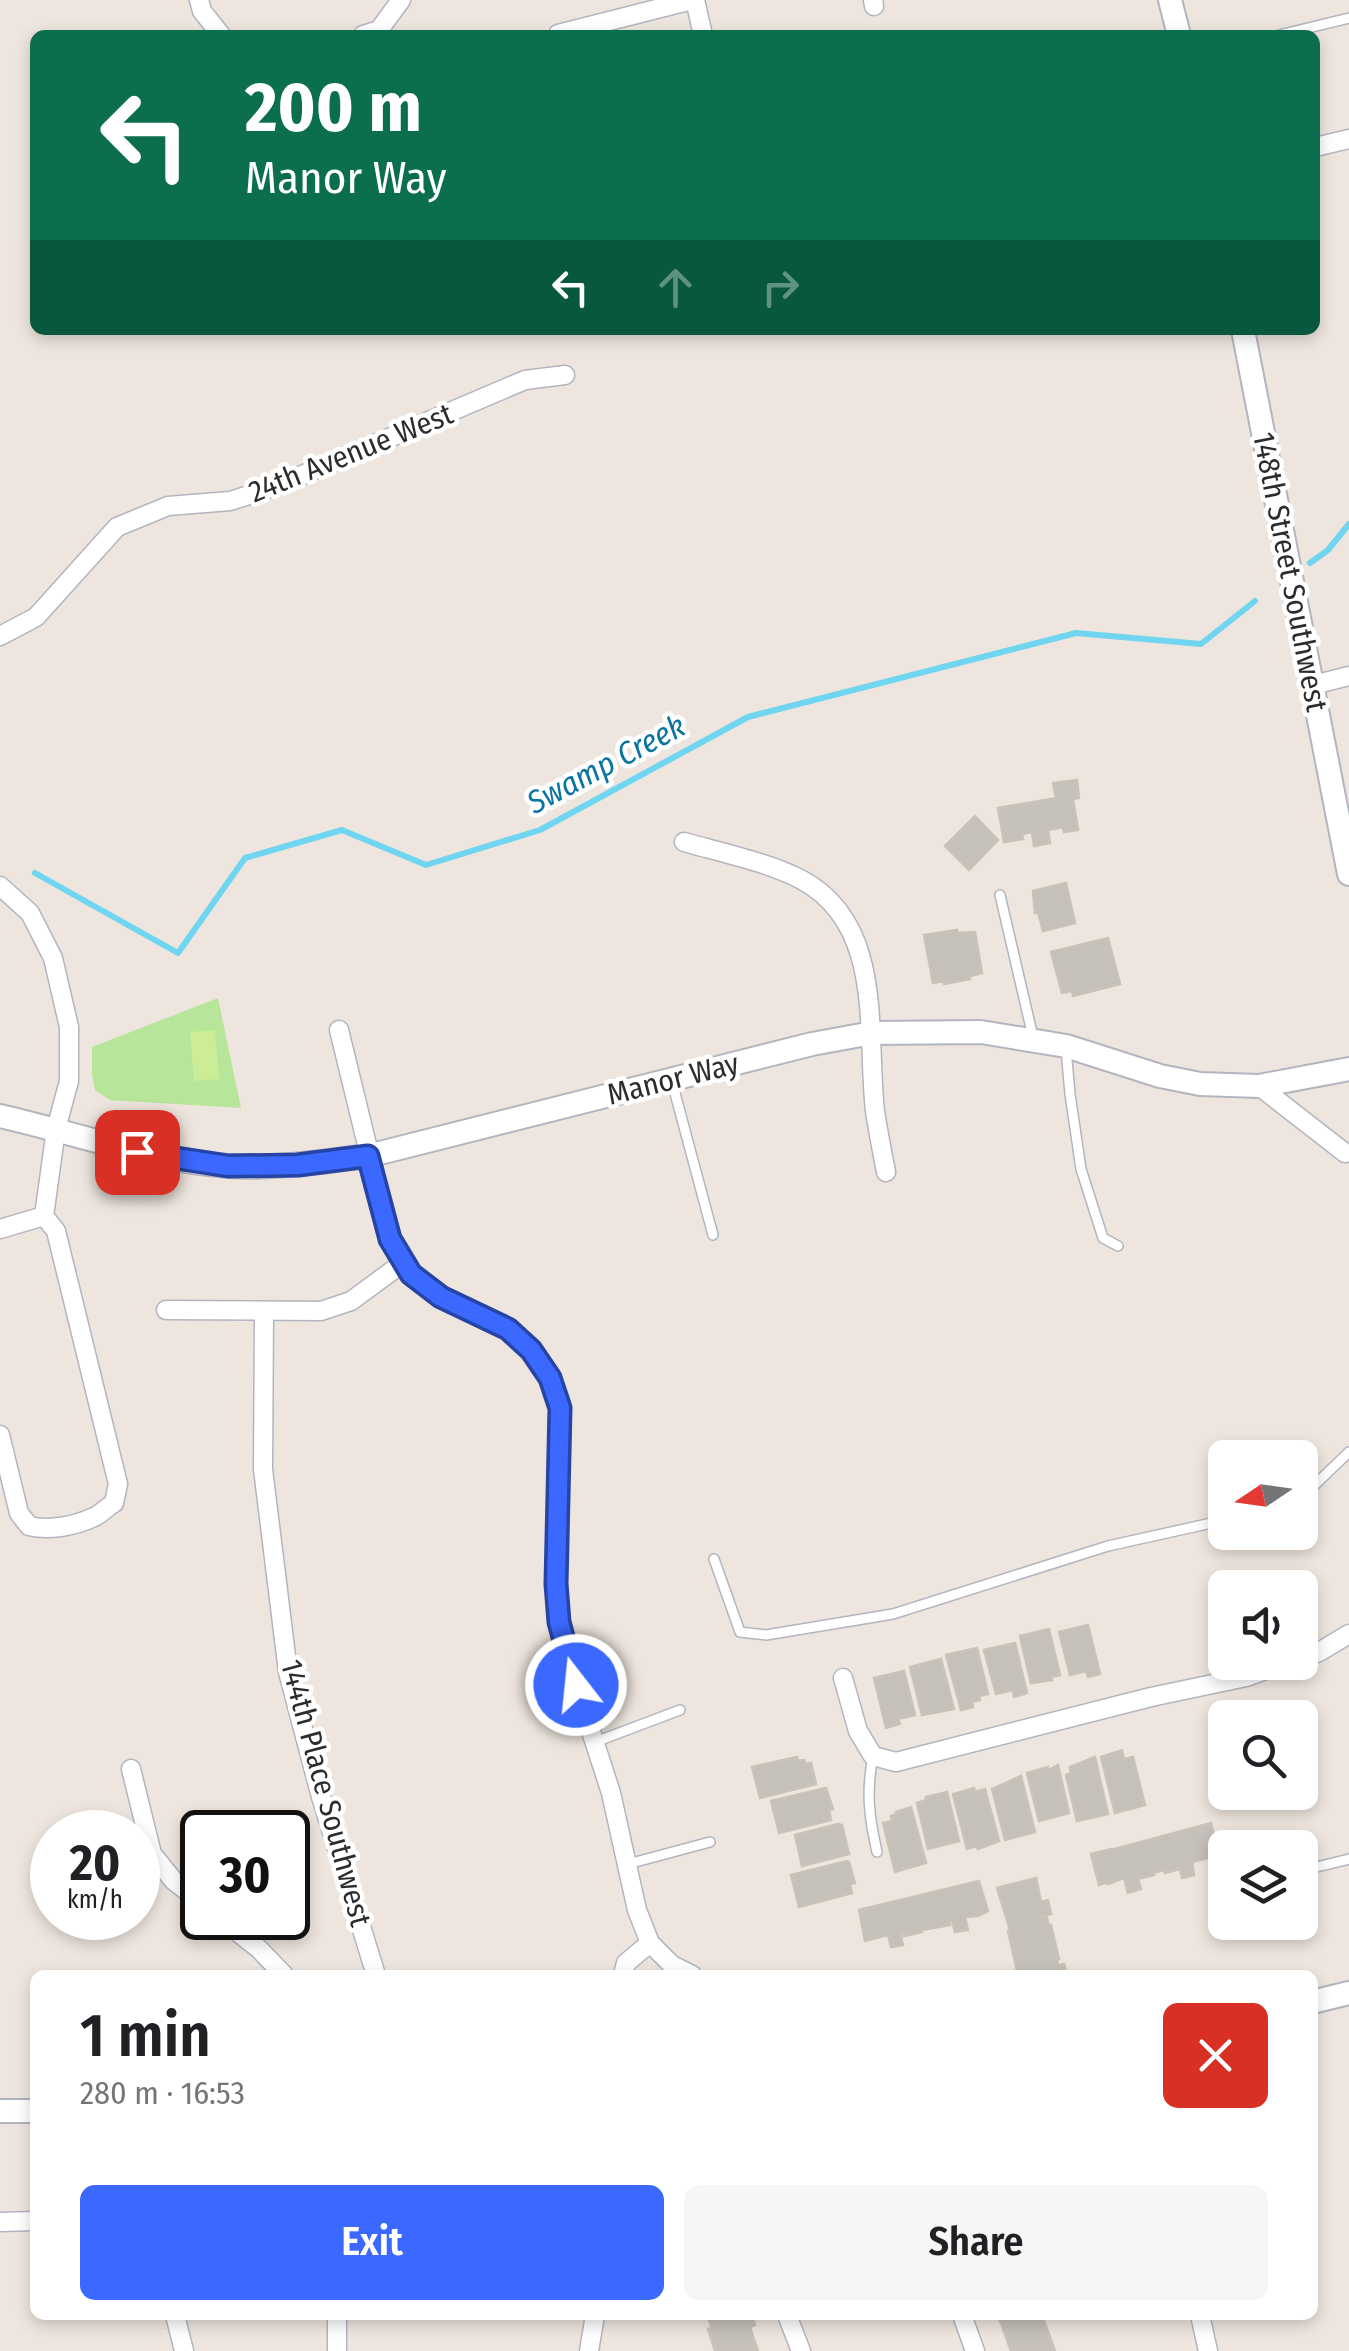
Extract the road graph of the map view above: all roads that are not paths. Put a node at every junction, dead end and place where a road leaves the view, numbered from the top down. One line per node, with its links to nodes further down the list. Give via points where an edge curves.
1 (199, 0): 6 (street)
2 (401, 0): 7 (street)
3 (694, 0): 8 (street); 9 (street)
4 (1170, 0): 10 (street)
5 (1349, 18): 11 (lane)
6 (217, 30)
7 (379, 30)
8 (574, 30)
9 (702, 30)
10 (1178, 30)
11 (1300, 30)
12 (1349, 139): 13 (street)
13 (1320, 146)
14 (1244, 335): 18 (street, 148th Street Southwest)
15 (565, 375): 16 (street, 24th Avenue West, via 525,380 274,487 230,501 168,506 118,527 36,617)
16 (0, 636)
17 (1349, 676): 18 (street)
18 (1313, 686): 19 (street, 148th Street Southwest)
19 (1345, 828): 21 (street, 148th Street Southwest)
20 (684, 842): 25 (street, via 802,880 829,899 860,948)
21 (1349, 874)
22 (0, 886): 32 (street, via 30,913 53,958 69,1027 69,1081)
23 (1000, 896): 26 (lane)
24 (339, 1030): 34 (street)
25 (872, 1033): 26 (street, Manor Way, via 981,1032); 29 (street, Manor Way); 35 (street)
26 (1034, 1040): 27 (street, Manor Way)
27 (1066, 1046): 30 (street, Manor Way, via 1160,1076); 39 (lane, via 1081,1169 1103,1238)
28 (1349, 1069): 30 (street, Manor Way)
29 (671, 1080): 34 (street, Manor Way); 38 (lane)
30 (1258, 1086): 33 (street)
31 (0, 1116): 32 (street, Manor Way)
32 (56, 1129): 34 (street, Manor Way, via 137,1152 228,1166); 36 (street)
33 (1344, 1154)
34 (368, 1156): 40 (street, via 390,1239)
35 (886, 1172)
36 (44, 1216): 37 (street); 43 (street, via 56,1231 118,1484 114,1502 94,1517 60,1527 29,1526 19,1513)
37 (0, 1229)
38 (713, 1234)
39 (1118, 1246)
40 (404, 1262): 42 (street, via 350,1300 321,1311); 53 (street, via 441,1297 508,1329 550,1378 560,1408 559,1622)
41 (166, 1310): 42 (street)
42 (264, 1310): 65 (street, 144th Place Southwest, via 263,1469 288,1672)
43 (0, 1435)
44 (1349, 1452): 45 (lane)
45 (1318, 1482)
46 (1208, 1524): 47 (lane, via 1108,1546 893,1614 766,1635 740,1632)
47 (714, 1559)
48 (1349, 1634): 49 (street)
49 (1318, 1652)
50 (843, 1678): 54 (street, via 858,1731)
51 (1232, 1680): 54 (street, via 896,1762)
52 (680, 1710): 53 (lane)
53 (595, 1742): 59 (street)
54 (873, 1756): 57 (lane, via 868,1811)
55 (132, 1768): 61 (street, via 152,1854)
56 (710, 1842): 59 (lane)
57 (877, 1852)
58 (1349, 1858): 60 (lane)
59 (628, 1864): 63 (street)
60 (1318, 1866)
61 (180, 1885)
62 (248, 1940): 64 (street)
63 (650, 1943): 66 (street); 67 (street)
64 (279, 1970)
65 (374, 1970)
66 (624, 1970)
67 (682, 1970)
68 (1349, 1993): 69 (street)
69 (1318, 2001)
70 (0, 2111): 71 (street)
71 (30, 2112)
72 (30, 2221): 73 (street)
73 (0, 2222)
74 (176, 2320): 80 (street)
75 (337, 2320): 81 (street)
76 (595, 2320): 82 (street)
77 (789, 2320): 83 (street)
78 (964, 2320): 84 (street)
79 (1201, 2320): 85 (street)
80 (184, 2351)
81 (337, 2351)
82 (589, 2351)
83 (801, 2351)
84 (975, 2351)
85 (1208, 2351)

